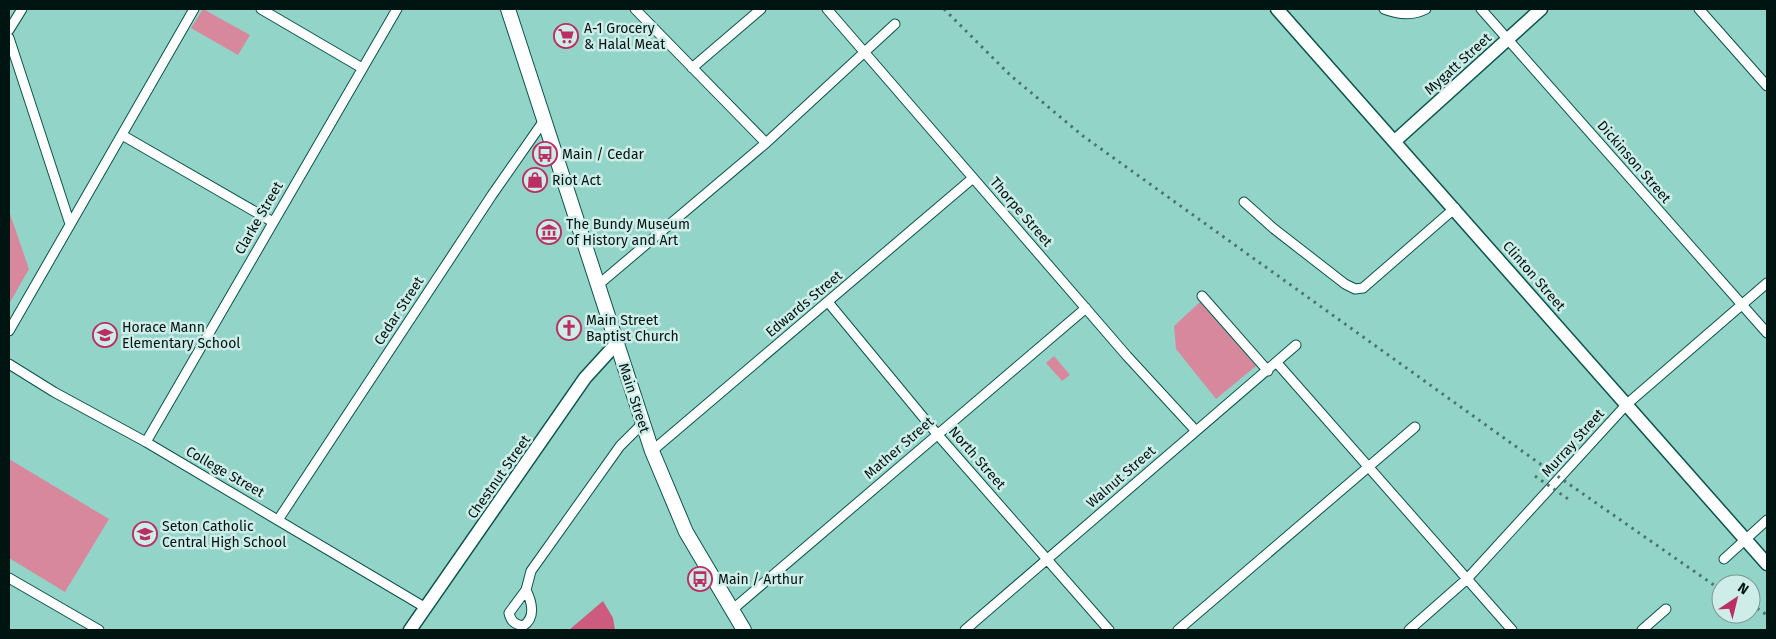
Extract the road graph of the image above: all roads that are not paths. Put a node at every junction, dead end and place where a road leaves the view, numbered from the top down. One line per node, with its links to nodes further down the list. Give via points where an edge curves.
1 (22, 9): 16 (street)
2 (194, 9): 24 (street)
3 (261, 9): 20 (street)
4 (396, 9): 20 (street, Clarke Street)
5 (508, 9): 23 (main road, Main Street)
6 (635, 9): 21 (street)
7 (761, 9): 21 (street)
8 (827, 9): 19 (street, Thorpe Street)
9 (1277, 9): 25 (street, Clinton Street)
10 (1384, 9): 11 (street, via 1411,14)
11 (1426, 9)
12 (1481, 9): 18 (street, Dickinson Street)
13 (1541, 9): 18 (street, Mygatt Street)
14 (1699, 9): 22 (street)
15 (895, 24): 19 (street)
16 (9, 30)
17 (9, 38): 31 (street)
18 (1508, 39): 25 (street, Mygatt Street); 36 (street, Dickinson Street)
19 (865, 52): 26 (street); 27 (street, Thorpe Street)
20 (362, 68): 30 (street, Clarke Street)
21 (692, 68): 26 (street)
22 (1767, 86)
23 (545, 119): 32 (main road, Main Street); 53 (street, Cedar Street)
24 (122, 135): 30 (street); 31 (street)
25 (1395, 141): 29 (street, Clinton Street)
26 (766, 142): 32 (street)
27 (973, 178): 35 (street, Edwards Street); 37 (street, Thorpe Street)
28 (1244, 202): 29 (street, via 1280,234 1356,289 1363,288)
29 (1455, 208): 45 (street, Clinton Street)
30 (272, 222): 50 (street, Clarke Street)
31 (70, 224): 38 (street)
32 (598, 284): 40 (main road, Main Street)
33 (1767, 284): 36 (street, Murray Street)
34 (1202, 296): 44 (street)
35 (828, 302): 49 (street, North Street); 51 (street, Edwards Street)
36 (1742, 305): 39 (street, Dickinson Street); 45 (street, Murray Street)
37 (1086, 308): 48 (street, Thorpe Street); 49 (street, Mather Street)
38 (9, 331)
39 (1767, 333)
40 (616, 344): 46 (main road, Main Street); 62 (street, Chestnut Street, via 585,378)
41 (1296, 345): 42 (street, Walnut Street)
42 (1277, 363): 44 (street, Walnut Street); 52 (street)
43 (9, 364): 50 (street, College Street)
44 (1268, 371): 48 (street, Walnut Street)
45 (1627, 404): 55 (street, Clinton Street); 60 (street, Murray Street)
46 (642, 424): 51 (main road, Main Street); 61 (street, via 620,446 531,571)
47 (1415, 427): 52 (street)
48 (1196, 431): 56 (street, Walnut Street)
49 (937, 434): 56 (street, North Street); 64 (street, Mather Street)
50 (146, 442): 53 (street, College Street)
51 (652, 452): 64 (main road, Main Street, via 686,532)
52 (1368, 468): 60 (street); 70 (street)
53 (278, 520): 62 (street, College Street)
54 (1767, 520): 55 (street)
55 (1745, 539): 57 (street); 58 (street, Clinton Street)
56 (1047, 559): 68 (street, Walnut Street); 69 (street, North Street)
57 (1724, 559)
58 (1767, 564)
59 (9, 578): 65 (street)
60 (1467, 579): 71 (street, Murray Street); 72 (street)
61 (526, 590)
62 (426, 608): 66 (street, Chestnut Street)
63 (1666, 609): 73 (street)
64 (732, 610): 67 (main road, Main Street)
65 (99, 630)
66 (410, 630)
67 (744, 630)
68 (965, 630)
69 (1109, 630)
70 (1178, 630)
71 (1409, 630)
72 (1512, 630)
73 (1642, 630)

